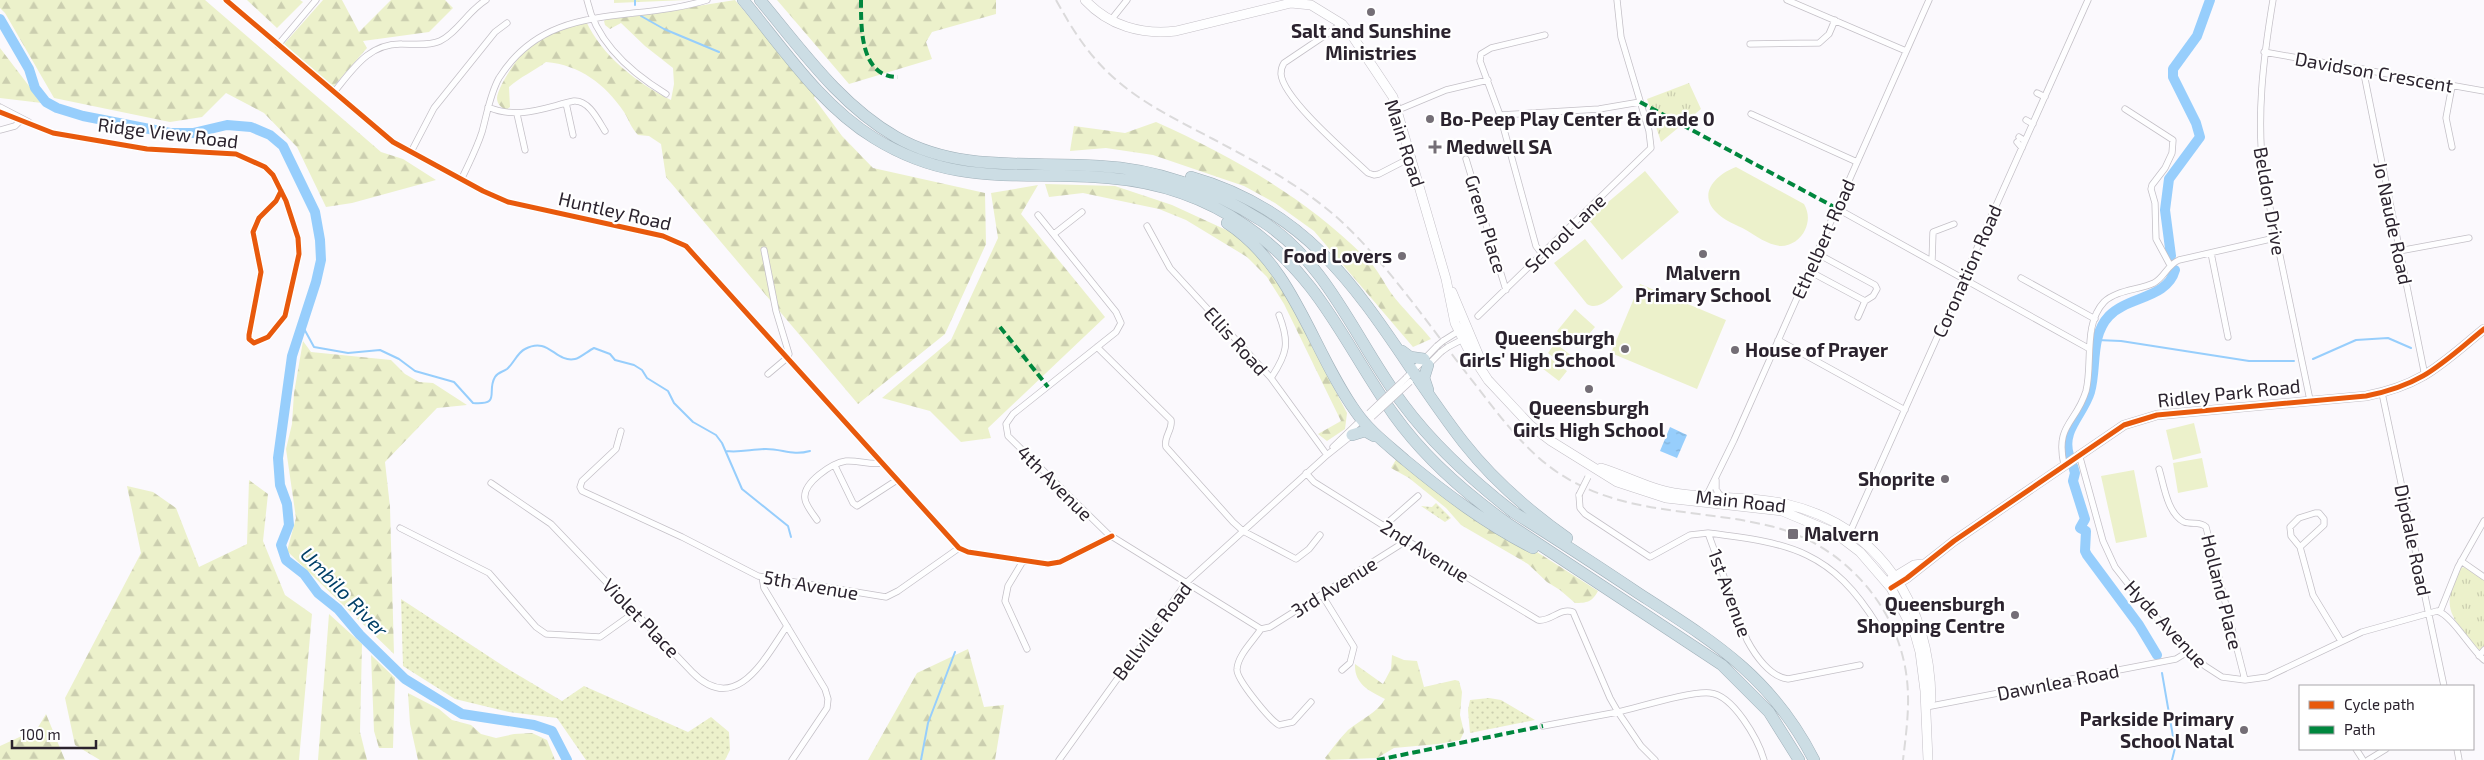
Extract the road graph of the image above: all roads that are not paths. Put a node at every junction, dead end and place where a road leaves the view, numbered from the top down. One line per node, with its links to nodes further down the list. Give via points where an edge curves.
1 (226, 0): 23 (street, Huntley Road)
2 (316, 0): 23 (street)
3 (486, 0): 30 (street, via 437,43 394,43 375,48)
4 (587, 0): 16 (street)
5 (707, 0): 16 (street, via 663,9)
6 (743, 0): 60 (highway, via 834,106 859,128 892,148 932,165 963,173 1087,176)
7 (760, 0): 58 (highway, via 838,92 864,116 896,137 922,149 972,162)
8 (1086, 0): 17 (main road, Main Road)
9 (1128, 0): 17 (street)
10 (1617, 0): 35 (street, via 1621,37)
11 (1787, 0): 18 (street)
12 (1929, 0): 24 (street, Ethelbert Road)
13 (2088, 0): 33 (street, Coronation Road)
14 (2273, 0): 25 (street, Beldon Drive)
15 (1312, 2): 17 (main road, Main Road, via 1285,3 1160,33 1135,29); 20 (main road, Main Road)
16 (590, 15): 32 (street, via 614,52 634,72); 37 (street, via 554,25 528,43 499,78)
17 (1111, 20)
18 (1834, 20): 22 (street, via 1826,38 1819,43); 24 (street)
19 (507, 23): 54 (street, via 495,32 434,108)
20 (1342, 24): 39 (main road, Main Road, via 1393,97); 55 (street, via 1290,56 1281,75 1306,113 1368,173 1374,176)
21 (1545, 35): 27 (street, via 1484,52 1480,61)
22 (1750, 44)
23 (278, 45): 30 (street, Huntley Road)
24 (1906, 51): 57 (street, Ethelbert Road)
25 (2264, 52): 26 (street, Davidson Crescent); 68 (street, Beldon Drive, via 2259,111 2260,150)
26 (2363, 69): 28 (street, Davidson Crescent); 71 (street, Jo Naude Road)
27 (1488, 80): 39 (street, via 1446,90); 43 (street)
28 (2452, 86): 29 (street, Davidson Crescent); 51 (street, via 2446,118)
29 (2484, 91)
30 (334, 92): 54 (street, Huntley Road, via 383,134)
31 (2037, 93): 33 (street)
32 (666, 94)
33 (2045, 98): 46 (street, Coronation Road)
34 (566, 102): 41 (street); 48 (street, via 577,100 585,104); 49 (street)
35 (1640, 102): 43 (street, via 1599,109); 73 (street, School Lane, via 1652,148)
36 (0, 107): 44 (street, Ridge View Road)
37 (488, 107): 41 (street); 59 (street, via 479,141)
38 (2125, 109): 76 (street, via 2173,140 2169,160 2151,189 2155,203 2156,239)
39 (1398, 110): 55 (main road, Main Road)
40 (0, 112): 44 (street, Ridge View Road)
41 (517, 114): 53 (street)
42 (1751, 114): 57 (street)
43 (1500, 115): 73 (street, via 1536,246)
44 (22, 119): 47 (street, via 15,126); 61 (street, Ridge View Road, via 53,134 147,149 236,154 265,167)
45 (2026, 120): 46 (street)
46 (2033, 124): 50 (street, Coronation Road)
47 (0, 130)
48 (605, 131)
49 (574, 135)
50 (2026, 141): 52 (street, Coronation Road); 52 (street, via 2018,139)
51 (2452, 147)
52 (2022, 148): 79 (street, Coronation Road)
53 (525, 150)
54 (411, 152): 59 (street, Huntley Road)
55 (1412, 157): 87 (main road, Main Road)
56 (1466, 159): 80 (street, Green Place)
57 (1857, 162): 62 (street, Ethelbert Road)
58 (1061, 165): 90 (highway, via 1090,161 1166,171 1218,185 1263,206 1289,223 1328,257); 159 (highway, via 1132,170 1176,179 1218,195 1266,224 1299,252 1325,281 1402,404 1464,472 1513,512 1699,632)
59 (462, 178): 93 (street, Huntley Road, via 508,202 676,240 686,246)
60 (1133, 181): 102 (highway, via 1217,217 1254,244 1283,278); 137 (highway, via 1201,200 1270,245 1319,296 1381,396 1416,443 1480,504)
61 (281, 191): 61 (street, Ridge View Road, via 259,218 253,232 260,272 249,335 254,344 268,338 283,320 298,261 296,229)
62 (1836, 208): 72 (street, Ethelbert Road); 75 (street)
63 (1082, 212): 67 (street)
64 (1038, 215): 67 (street)
65 (1954, 224): 75 (street, via 1933,232)
66 (1147, 226): 98 (street, Ellis Road, via 1170,268)
67 (1054, 234): 91 (street, via 1120,319 1118,331)
68 (2276, 238): 74 (street); 101 (street, Beldon Drive)
69 (2470, 238): 71 (street)
70 (764, 250): 93 (street, via 776,311 788,347)
71 (2399, 251): 97 (street, Jo Naude Road)
72 (1816, 253): 77 (street, Ethelbert Road); 81 (street, via 1875,285 1876,292)
73 (1542, 254): 80 (street, School Lane)
74 (2211, 254): 76 (street); 88 (street)
75 (1932, 262): 79 (street)
76 (2170, 265): 85 (street, via 2154,283 2105,301)
77 (1809, 271): 81 (street); 89 (street, Ethelbert Road)
78 (2021, 278): 85 (street)
79 (1964, 280): 92 (street); 103 (street, Coronation Road)
80 (1506, 290): 83 (street, School Lane)
81 (1865, 301): 84 (street)
82 (1279, 315): 98 (street, via 1285,331 1286,349)
83 (1478, 316)
84 (1858, 317)
85 (2095, 318): 92 (street)
86 (2483, 332): 97 (main road, Ridley Park Road)
87 (1464, 333): 94 (street, Bellville Road, bridge); 94 (street, Bellville Road, bridge, via 1442,341); 113 (main road, Main Road, via 1498,392 1530,425)
88 (2228, 337)
89 (1778, 340): 103 (street); 116 (street, Ethelbert Road)
90 (1395, 344): 94 (highway, via 1410,357); 96 (highway)
91 (1097, 347): 126 (street, via 1169,418 1172,425 1166,447); 129 (street, 4th Avenue, via 1013,414 1006,429 1008,436)
92 (2088, 348): 111 (street, via 2086,392 2061,440)
93 (787, 358): 95 (street); 110 (street, Huntley Road)
94 (1426, 362): 96 (street, Bellville Road); 100 (highway, via 1424,378)
95 (768, 374)
96 (1411, 377): 100 (highway); 104 (street, Bellville Road, bridge)
97 (2425, 377): 99 (main road, Ridley Park Road)
98 (1270, 378): 108 (street, Ellis Road)
99 (2382, 393): 101 (main road, Ridley Park Road); 146 (street, Dipdale Road)
100 (1430, 395): 159 (highway, via 1478,458 1531,511 1718,641)
101 (2310, 400): 109 (main road, Ridley Park Road, via 2145,417 2114,430)
102 (1349, 401): 104 (highway); 106 (highway, via 1353,417)
103 (1905, 410): 130 (street, Coronation Road)
104 (1367, 418): 106 (street, Bellville Road); 107 (highway)
105 (621, 431): 139 (street, 5th Avenue, via 616,449 582,481 582,490)
106 (1351, 432): 107 (highway, via 1365,432); 108 (street, Bellville Road)
107 (1384, 442): 137 (highway, via 1466,509 1505,534)
108 (1327, 454): 115 (street, Bellville Road)
109 (2079, 454): 111 (main road, Ridley Park Road); 154 (street, Hyde Avenue, via 2104,541 2115,567 2138,598)
110 (882, 462): 112 (street, via 848,461); 117 (street, Huntley Road)
111 (2064, 464): 136 (main road, Ridley Park Road)
112 (835, 466): 117 (street, via 857,506); 122 (street, via 806,490 806,502)
113 (1594, 466): 121 (main road, Main Road, via 1616,482 1639,491 1666,498); 127 (street, 1st Avenue, bridge, via 1579,495 1580,508 1650,557 1690,535)
114 (2159, 469): 158 (street, Holland Place, via 2175,514 2185,522 2206,527)
115 (1306, 473): 124 (street, 2nd Avenue, via 1314,482); 126 (street, Bellville Road)
116 (1716, 478): 120 (street, via 1716,489); 121 (street, Ethelbert Road)
117 (898, 480): 133 (street, Huntley Road)
118 (491, 483): 145 (street, Violet Place, via 551,524)
119 (1418, 496): 124 (street)
120 (1721, 497): 121 (main road, Main Road); 130 (main road, Main Road, via 1786,504 1821,516)
121 (1704, 499): 130 (main road, Main Road, via 1782,511)
122 (817, 520)
123 (2484, 521): 135 (street)
124 (1385, 525): 131 (street, 2nd Avenue)
125 (400, 528): 145 (street, via 489,573 536,627 546,634 600,637)
126 (1243, 530): 128 (street, via 1296,559); 141 (street, Bellville Road)
127 (1708, 533): 149 (street, via 1777,542 1809,555 1847,584 1863,601); 156 (street, 1st Avenue, via 1747,640 1766,666 1778,676 1788,679)
128 (1320, 535)
129 (1112, 536): 134 (street, via 1058,563); 141 (street, 4th Avenue)
130 (1848, 536): 142 (main road, Main Road)
131 (1406, 541): 144 (street, 3rd Avenue); 163 (street, 2nd Avenue, via 1540,620 1565,610 1573,612)
132 (2300, 547): 132 (street, via 2289,531 2292,524 2306,515 2319,513 2324,525); 151 (street, via 2313,594)
133 (960, 548): 134 (street, via 965,552); 139 (street, 5th Avenue, via 886,597)
134 (1023, 561): 152 (street, via 1007,589 1005,601)
135 (2461, 561): 140 (street); 147 (street)
136 (1922, 564): 138 (main road, Ridley Park Road); 142 (main road, Ridley Park Road, via 1914,565)
137 (1579, 571): 170 (highway, via 1695,646 1737,679 1769,712)
138 (1915, 572): 142 (main road, Ridley Park Road); 143 (main road, via 1906,584)
139 (762, 577): 148 (street, via 764,588)
140 (2484, 577)
141 (1186, 582): 150 (street, 4th Avenue); 167 (street, Bellville Road)
142 (1893, 582): 143 (main road, Main Road); 162 (main road, Main Road, via 1920,652)
143 (1905, 593): 162 (main road, Main Road, via 1924,635 1930,669)
144 (1322, 594): 150 (street, 3rd Avenue, via 1270,627); 157 (street, via 1354,647 1350,662)
145 (636, 612): 148 (street, Violet Place, via 696,676 709,684 724,687 737,686 751,676)
146 (2428, 612): 147 (street, Hyde Avenue); 151 (street, Hyde Avenue, via 2368,629); 160 (street, Dipdale Road)
147 (2440, 612): 155 (street)
148 (787, 626): 166 (street, via 828,699 827,708)
149 (1878, 626)
150 (1261, 629): 161 (street, via 1238,665 1241,680 1279,725 1293,722)
151 (2341, 641): 158 (street, Hyde Avenue, via 2273,674)
152 (1028, 649)
153 (2484, 650): 155 (street)
154 (2189, 651): 158 (street, Hyde Avenue, via 2218,675); 162 (street, Dawnlea Road, via 2176,659)
155 (2482, 658)
156 (1860, 665)
157 (1342, 670)
158 (2244, 680)
159 (1761, 682): 171 (highway, via 1789,717)
160 (2444, 685)
161 (1311, 702)
162 (1928, 707): 172 (main road, Main Road)
163 (1618, 712): 164 (street); 168 (street, via 1641,746); 169 (street, via 1701,694 1716,695 1744,721)
164 (1543, 726)
165 (2384, 750): 173 (street)
166 (792, 760)
167 (1059, 760)
168 (1655, 760)
169 (1764, 760)
170 (1799, 760)
171 (1814, 760)
172 (1928, 760)
173 (2368, 760)

